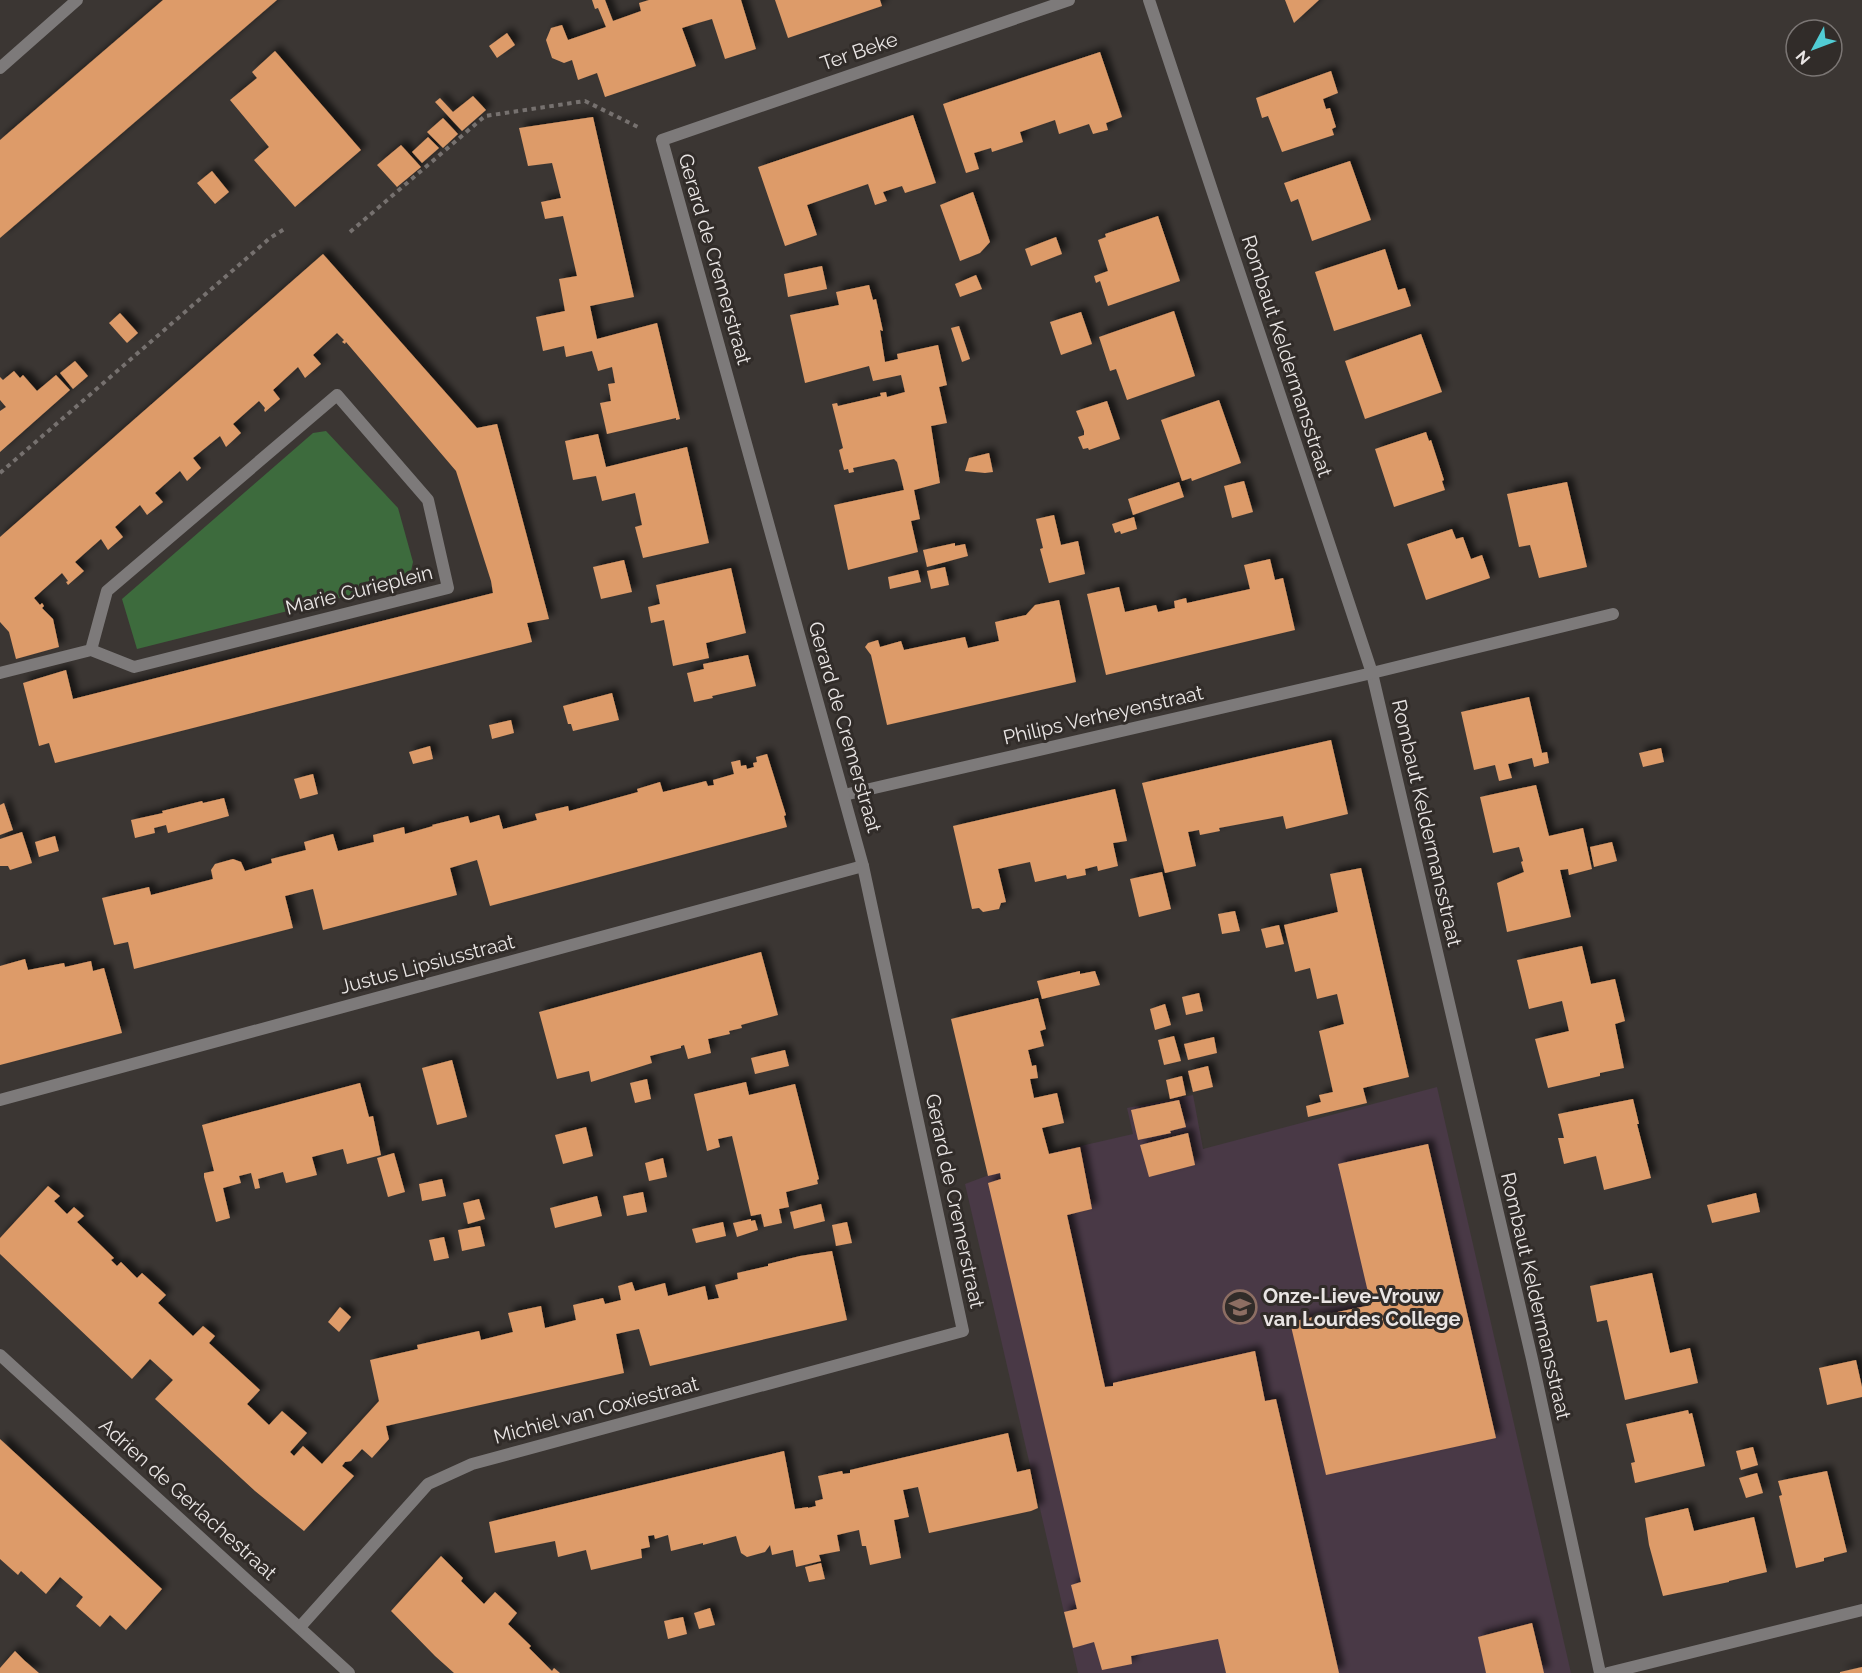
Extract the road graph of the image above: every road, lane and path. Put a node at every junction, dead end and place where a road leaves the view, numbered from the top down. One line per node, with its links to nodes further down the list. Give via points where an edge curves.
1 (77, 0): 4 (street)
2 (1069, 0): 5 (street, Ter Beke)
3 (1149, 0): 12 (street, Rombaut Keldermansstraat)
4 (0, 68)
5 (662, 140): 7 (path, via 585,100 485,116); 13 (street, Gerard de Cremerstraat)
6 (286, 228): 8 (path, via 270,237)
7 (350, 232)
8 (0, 473)
9 (1613, 614): 12 (street, Philips Verheyenstraat)
10 (91, 650): 10 (street, Marie Curieplein, via 134,667 448,588 428,500 337,395 107,591); 11 (street)
11 (0, 673)
12 (1371, 673): 13 (street, Philips Verheyenstraat); 21 (street, Rombaut Keldermansstraat, via 1532,1359)
13 (844, 795): 14 (street, Gerard de Cremerstraat)
14 (863, 866): 15 (street, Justus Lipsiusstraat); 16 (street, Gerard de Cremerstraat)
15 (0, 1100)
16 (963, 1331): 19 (street, Michiel van Coxiestraat, via 472,1464 428,1484)
17 (0, 1355): 19 (street, Adrien de Gerlachestraat)
18 (1862, 1610): 22 (street)
19 (300, 1627): 20 (street, Adrien de Gerlachestraat)
20 (349, 1673)
21 (1600, 1673)
22 (1608, 1673)

